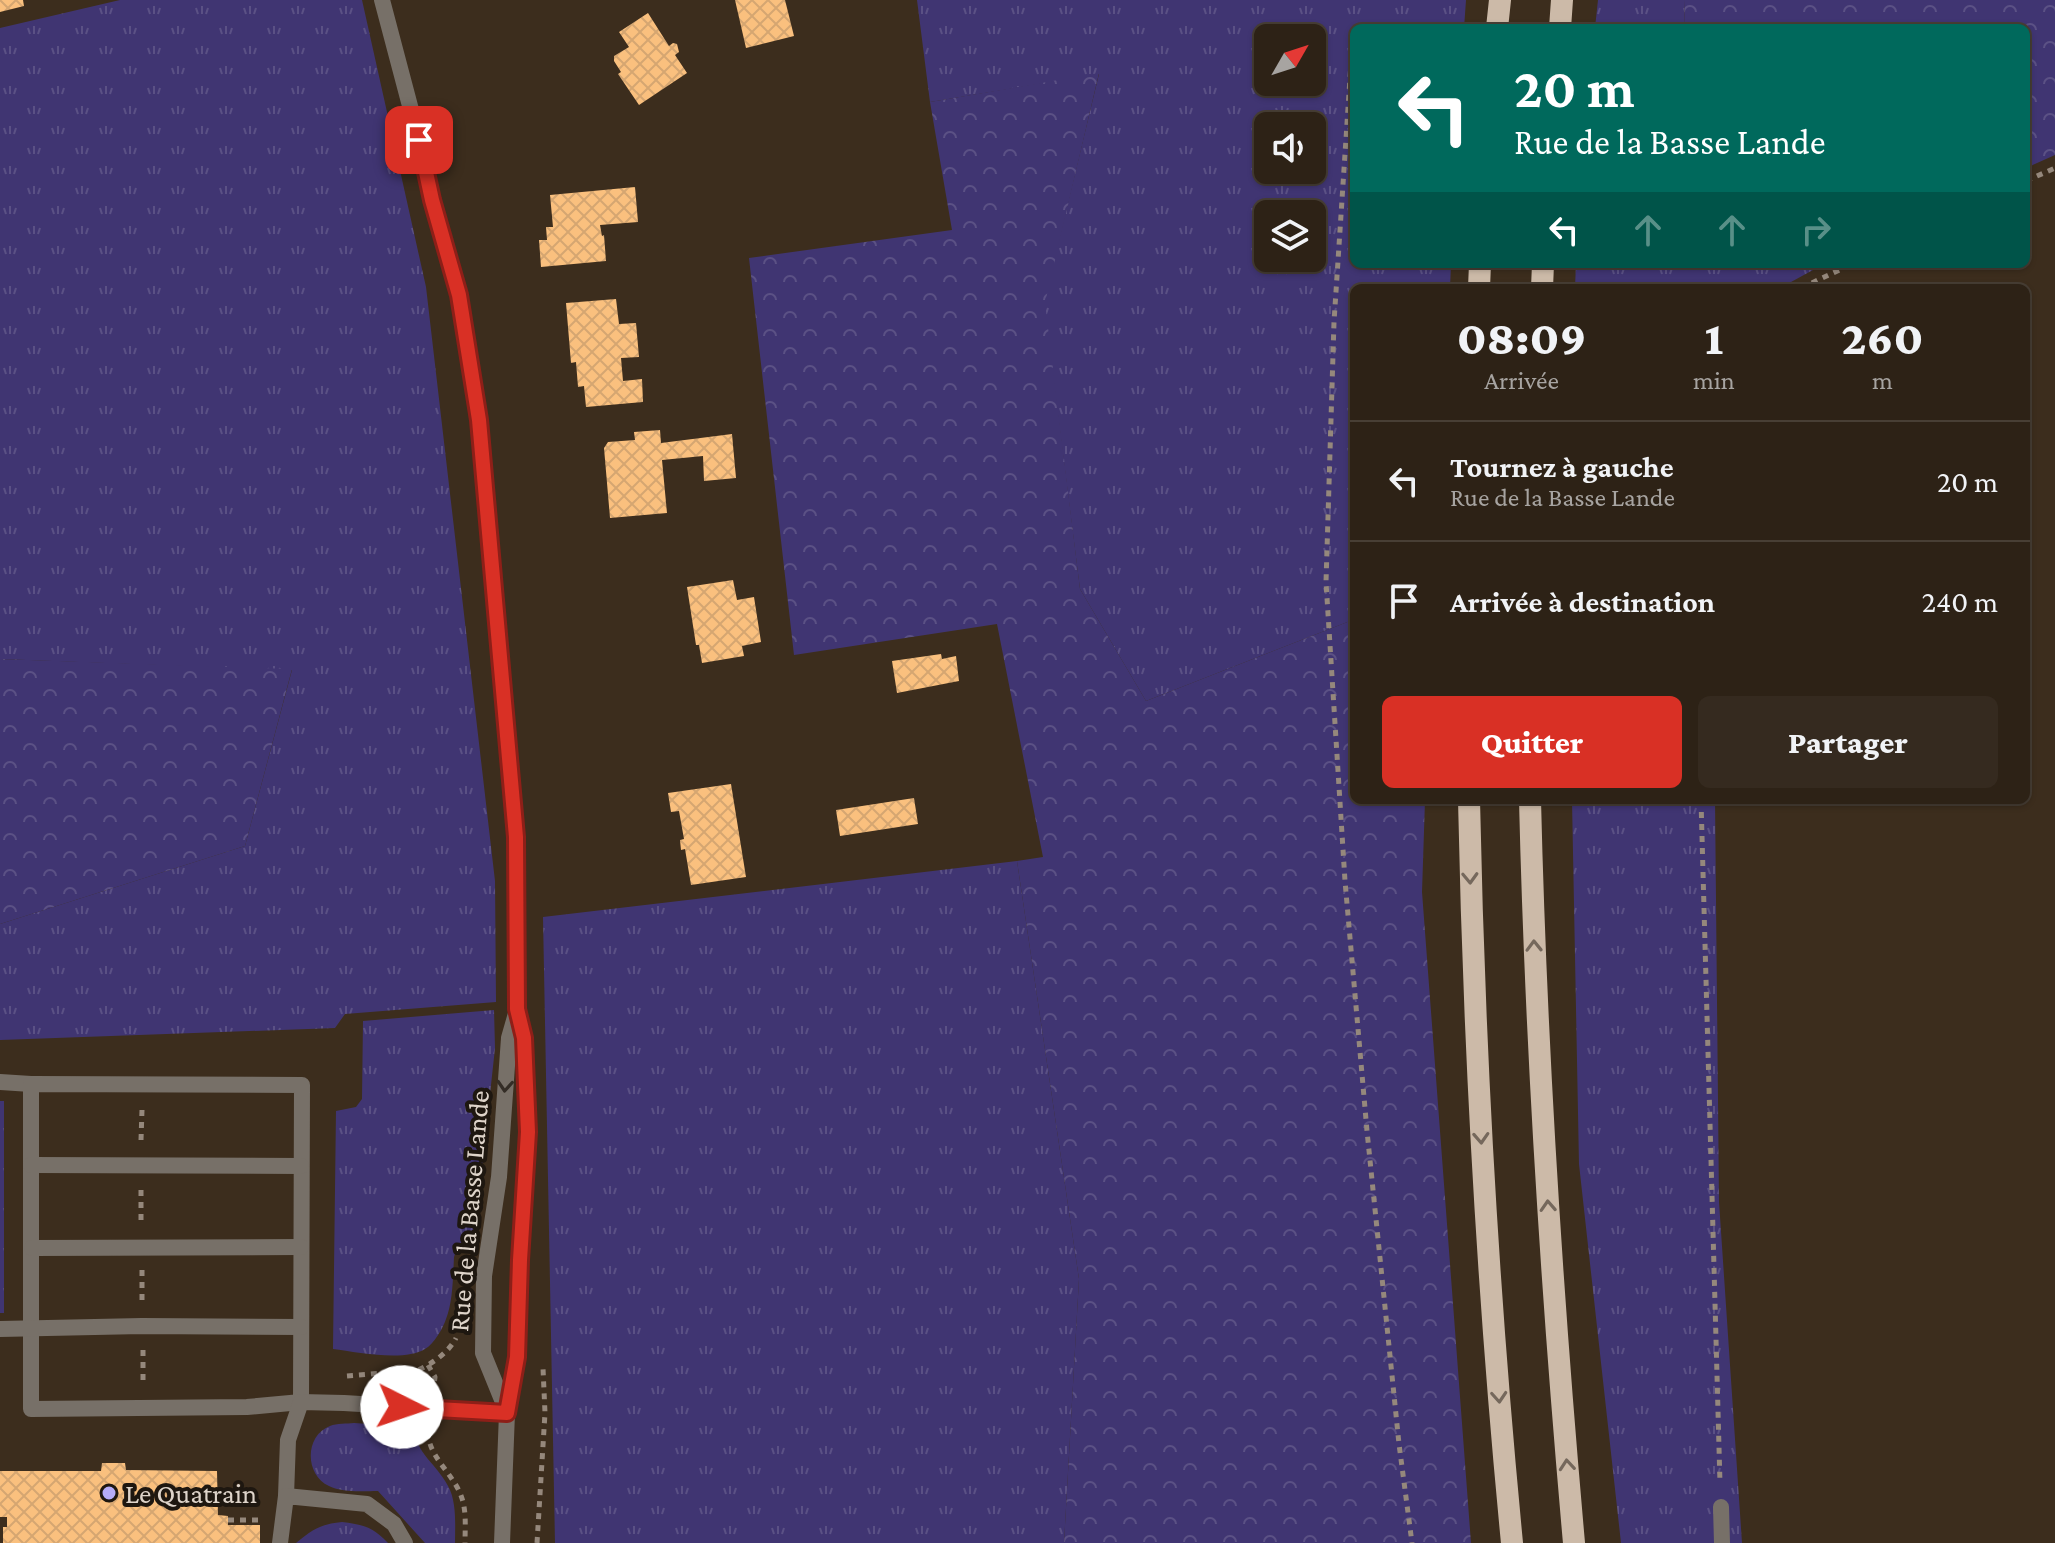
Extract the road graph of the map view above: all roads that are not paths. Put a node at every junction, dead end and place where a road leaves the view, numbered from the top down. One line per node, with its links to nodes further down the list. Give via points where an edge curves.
1 (382, 0): 8 (street, Rue de la Basse Lande, via 459,295 479,420 516,837)
2 (1500, 0): 4 (highway)
3 (1562, 0): 5 (highway)
4 (1497, 24)
5 (1560, 24)
6 (1469, 804): 25 (highway, one-way to 25, via 1483,1166)
7 (1530, 804): 26 (highway, one-way to 7, via 1549,1228)
8 (517, 1009): 19 (street, Rue de la Basse Lande, via 524,1038 528,1132 517,1357); 19 (street, Rue de la Basse Lande, one-way to 19, via 509,1038 499,1177 484,1276 483,1353)
9 (0, 1082): 10 (street)
10 (31, 1084): 11 (street); 12 (street, via 302,1085)
11 (31, 1165): 12 (street); 14 (street)
12 (301, 1166): 13 (street)
13 (301, 1247): 14 (street); 15 (street)
14 (32, 1248): 17 (street)
15 (301, 1327): 17 (street); 18 (street)
16 (0, 1329): 17 (street)
17 (30, 1329): 18 (street, via 31,1409)
18 (301, 1402): 19 (street); 20 (street, via 288,1440)
19 (507, 1413): 24 (street, Rue de la Basse Lande)
20 (286, 1496): 22 (street); 23 (street, via 367,1504 394,1524)
21 (1721, 1507): 27 (street)
22 (280, 1543)
23 (405, 1543)
24 (502, 1543)
25 (1512, 1543)
26 (1574, 1543)
27 (1722, 1543)

